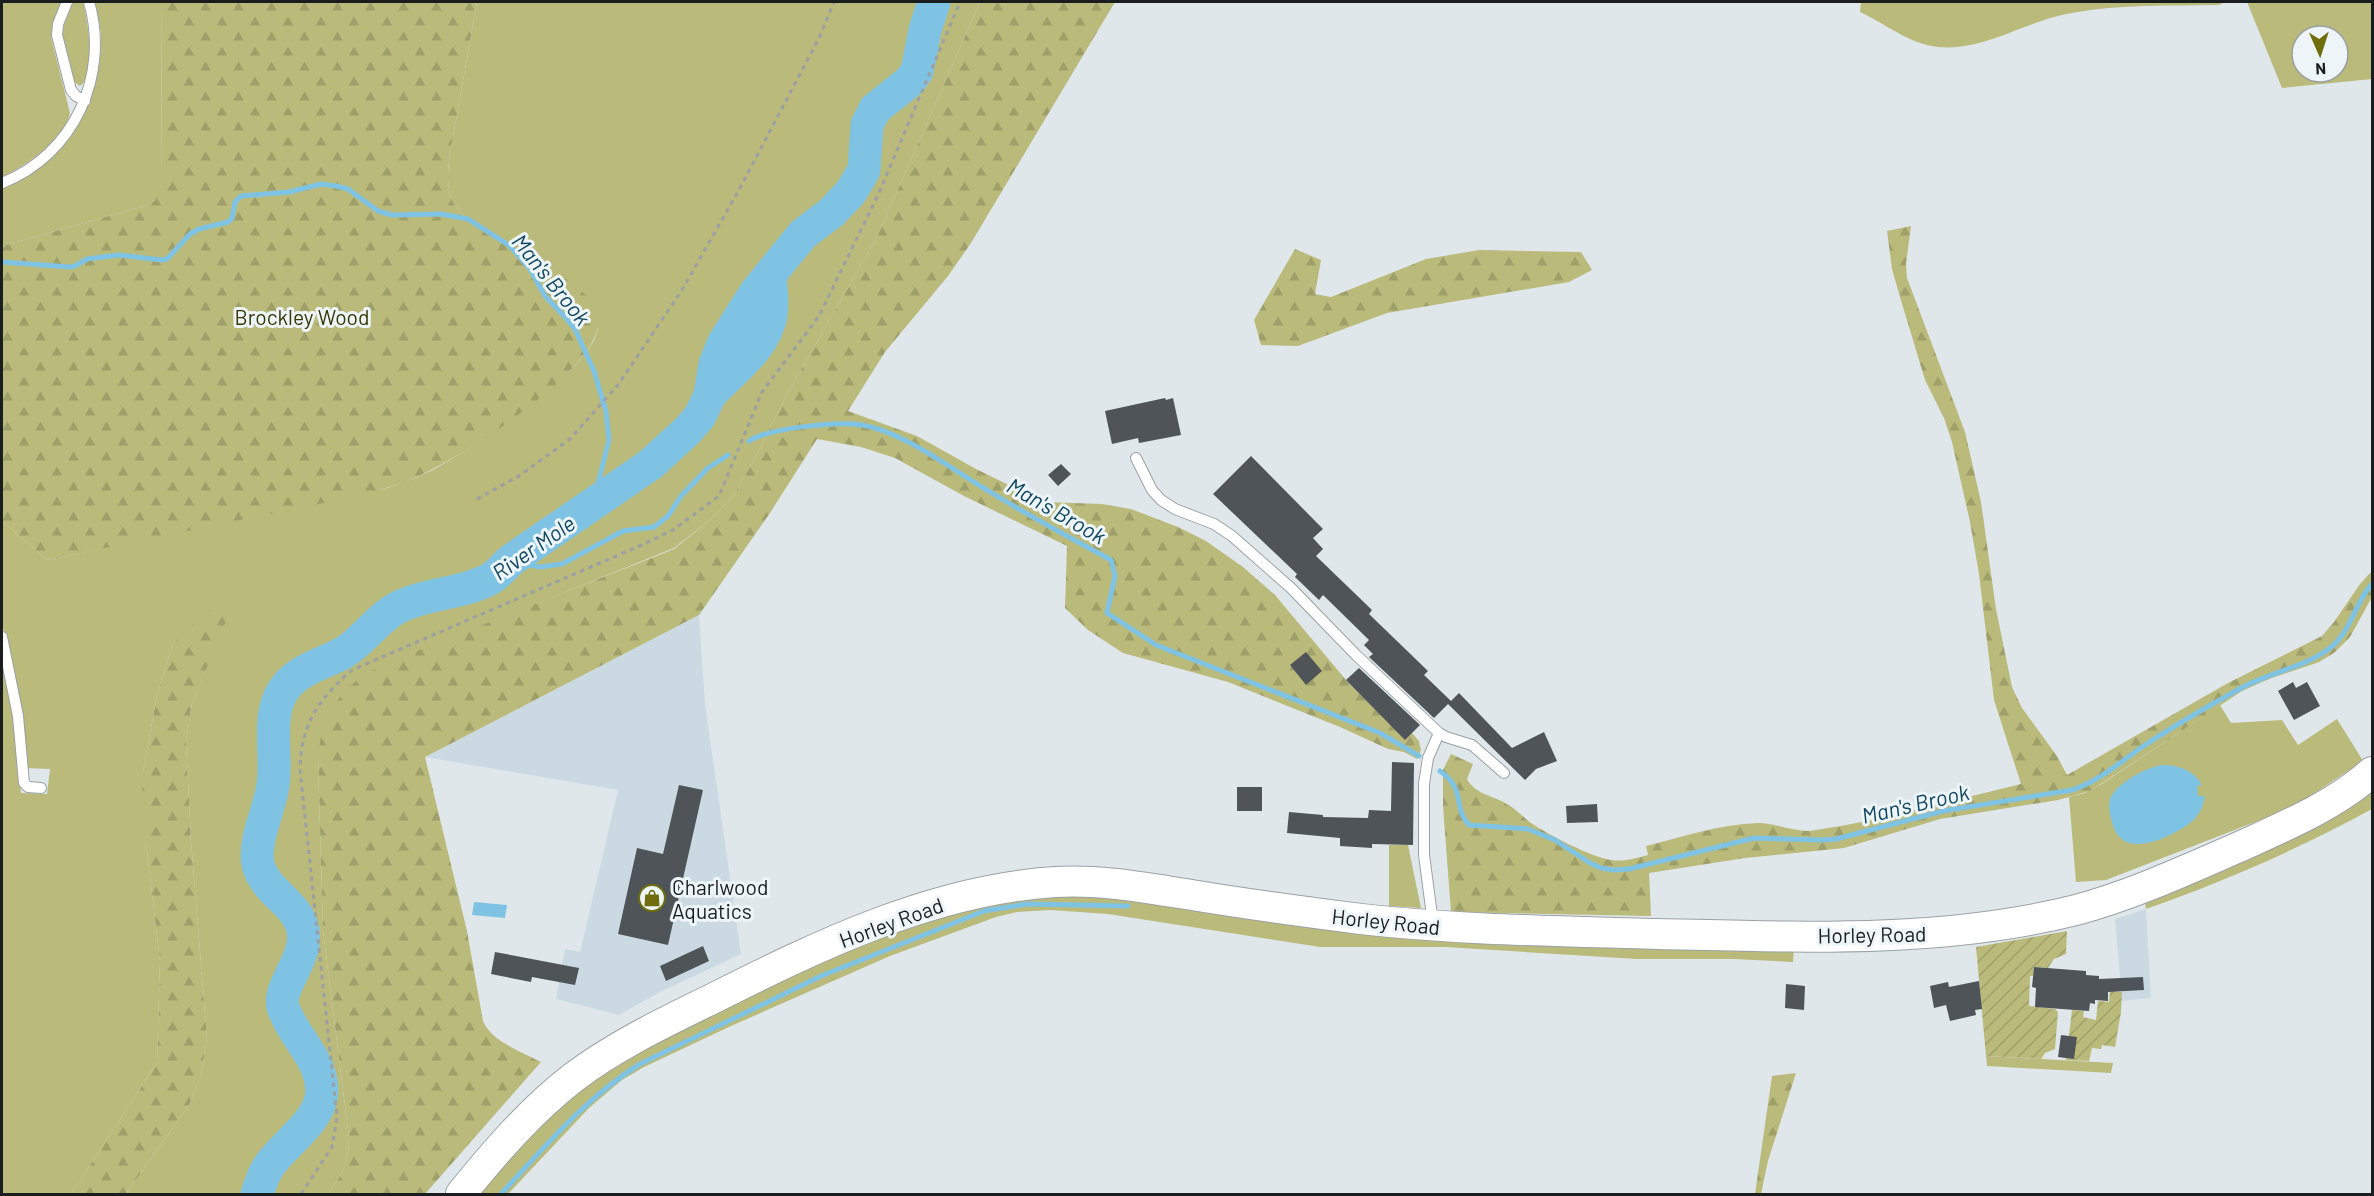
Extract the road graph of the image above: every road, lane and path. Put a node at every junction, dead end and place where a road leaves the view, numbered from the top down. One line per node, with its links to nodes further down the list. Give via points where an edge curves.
1 (68, 2): 5 (lane, via 58,24 58,40 71,90)
2 (88, 2): 5 (lane, via 94,22 95,52)
3 (834, 2): 8 (path, via 740,188 681,290 618,385 570,439 519,476)
4 (960, 2): 15 (path, via 878,195 824,306 762,392 718,496 673,530 645,544 352,670 320,702 300,747 300,770 337,1117 332,1147)
5 (85, 101): 6 (lane, via 51,151 29,169)
6 (2, 183)
7 (1136, 458): 10 (lane, via 1161,500 1232,536 1291,588)
8 (477, 499)
9 (2, 637): 13 (lane, via 18,716 24,783)
10 (1439, 733): 12 (lane, via 1472,745); 14 (lane, via 1428,758 1424,797 1424,855)
11 (2373, 772): 14 (street, Horley Road, via 2323,807 2199,864 2115,898 2023,921 1941,933 1775,937)
12 (1504, 773)
13 (41, 788)
14 (1433, 926): 16 (street, Horley Road, via 1274,908 1121,884 1062,881 1005,886 956,897 911,911 751,979 605,1056 575,1076 530,1116)
15 (301, 1194)
16 (460, 1194)

